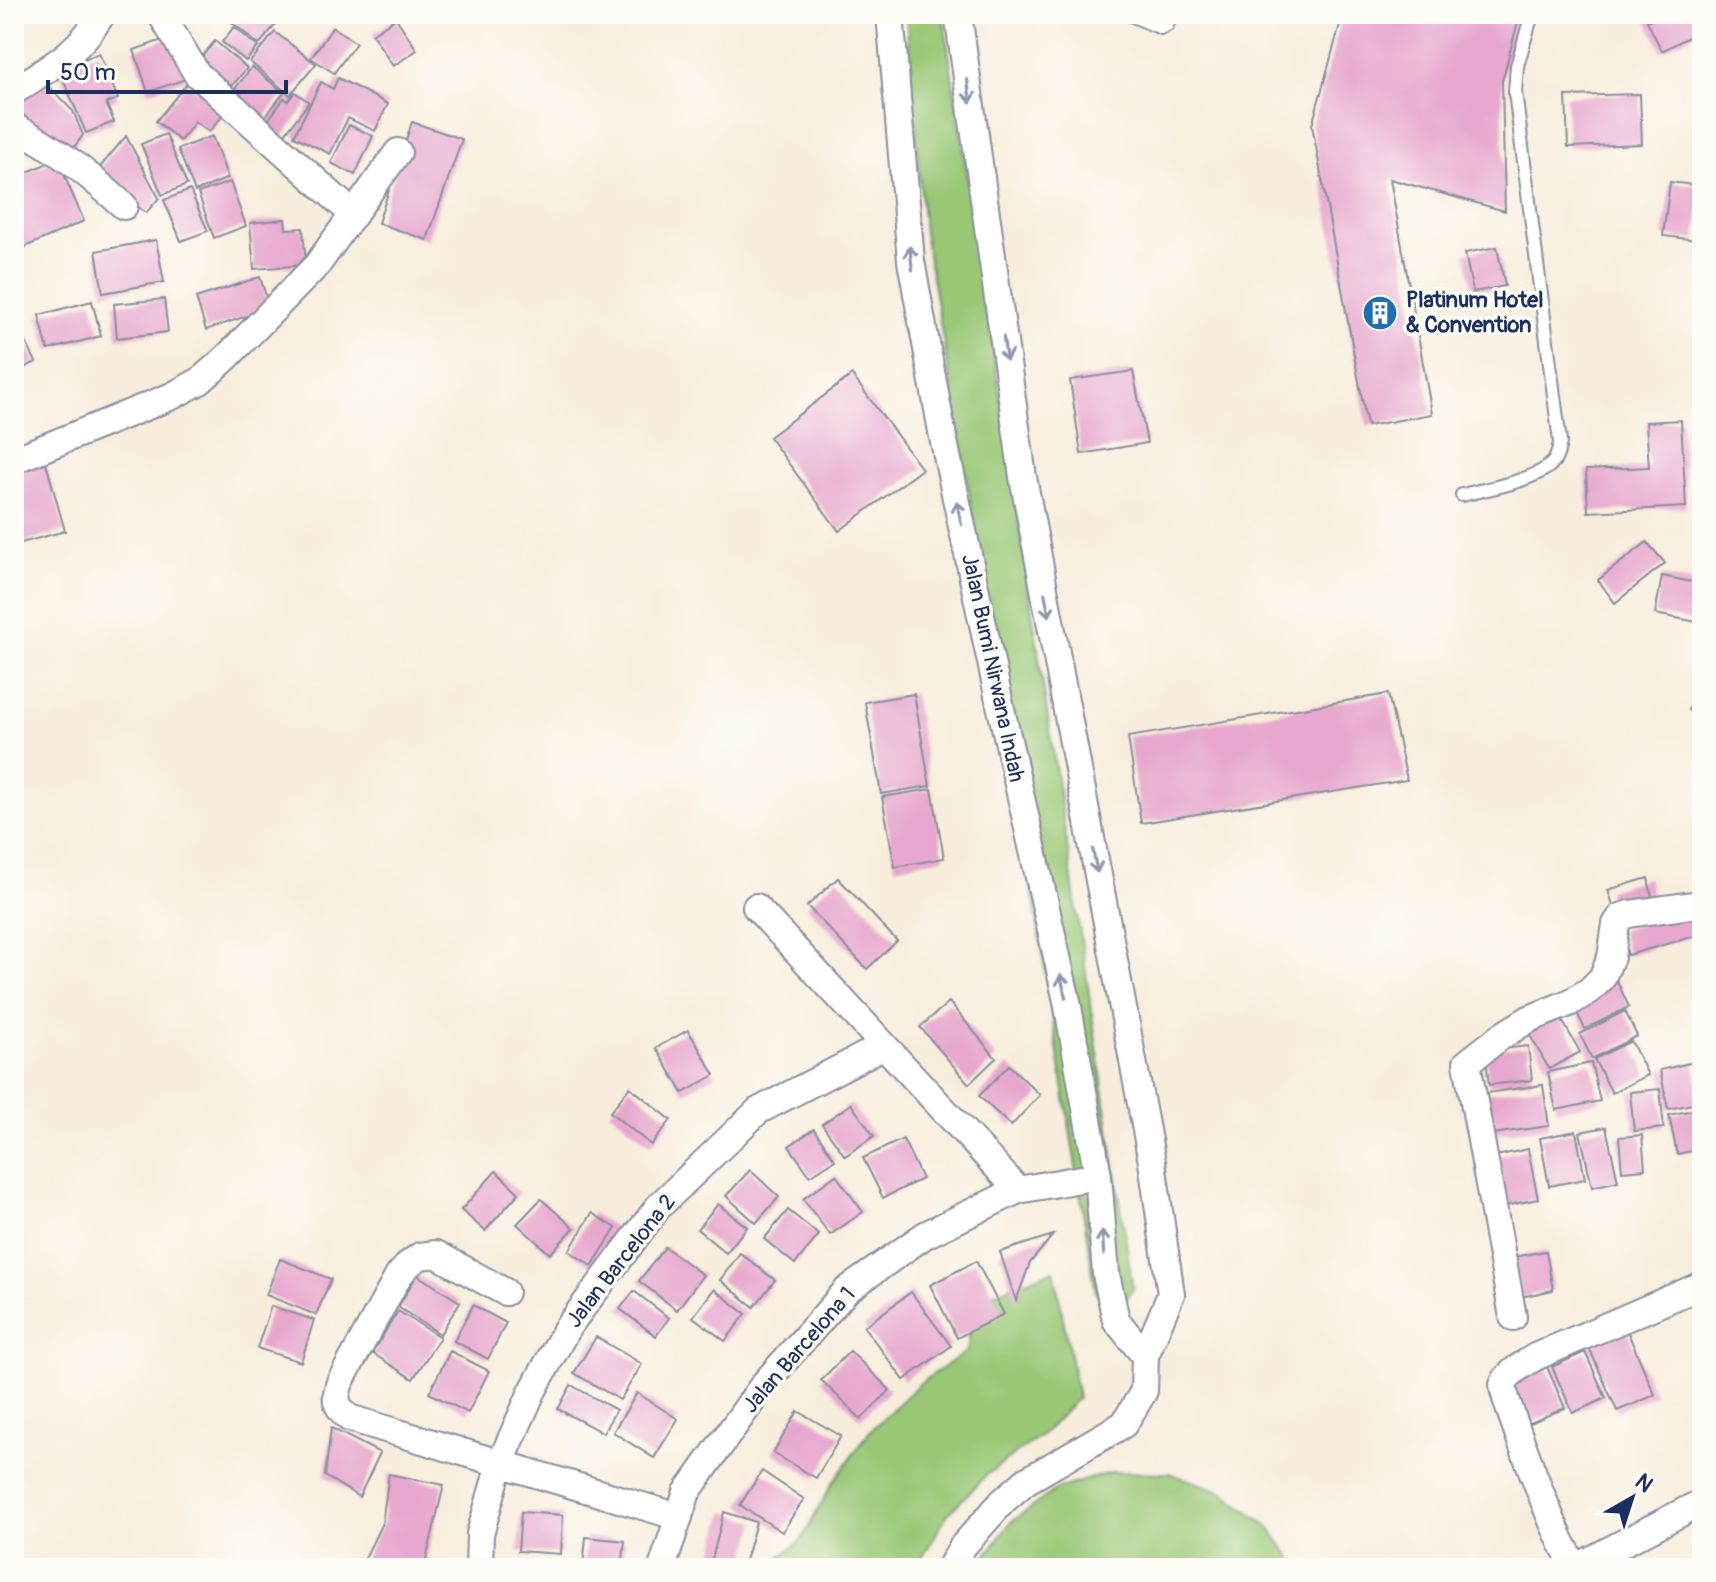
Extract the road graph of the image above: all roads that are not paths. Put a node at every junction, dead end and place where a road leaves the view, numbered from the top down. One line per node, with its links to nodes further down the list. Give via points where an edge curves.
1 (102, 14): 8 (street, via 67,56)
2 (161, 14): 12 (street, via 197,74)
3 (890, 14): 18 (street, Jalan Bumi Nirwana Indah, one-way to 3, via 1067,1001 943,437 911,261)
4 (958, 14): 23 (street, one-way to 23, via 1023,477 1149,1146 1171,1294)
5 (1128, 14): 6 (lane, via 1161,28)
6 (1172, 14)
7 (1532, 14): 14 (lane, via 1515,92 1560,442 1554,460 1536,475)
8 (14, 91)
9 (14, 127): 11 (street, via 75,164)
10 (398, 152): 12 (street)
11 (124, 206)
12 (354, 215): 13 (street, via 317,265 200,381)
13 (14, 460)
14 (1462, 495)
15 (1702, 905): 22 (street, via 1621,917 1602,978 1589,991 1529,1019 1467,1063)
16 (756, 907): 17 (street)
17 (883, 1046): 19 (street); 24 (street, Jalan Barcelona 2, via 758,1111 659,1206 567,1328)
18 (1098, 1176): 19 (street, Jalan Barcelona 1); 23 (street, Jalan Bumi Nirwana Indah, one-way to 18, via 1116,1320 1106,1274)
19 (1018, 1190): 26 (street, Jalan Barcelona 1, via 925,1235 847,1290 764,1384 687,1492)
20 (1702, 1285): 30 (street, via 1535,1357 1503,1384)
21 (505, 1292): 24 (street, via 436,1254 420,1256 399,1275 335,1396 349,1418)
22 (1513, 1317)
23 (1145, 1356): 29 (street, via 1144,1391 1124,1424 1026,1481 963,1546)
24 (500, 1464): 26 (street); 27 (street, Jalan Barcelona 2, via 480,1534)
25 (1702, 1502): 30 (street)
26 (679, 1517): 28 (street, Jalan Barcelona 1)
27 (479, 1568)
28 (662, 1568)
29 (950, 1568)
30 (1575, 1568)

